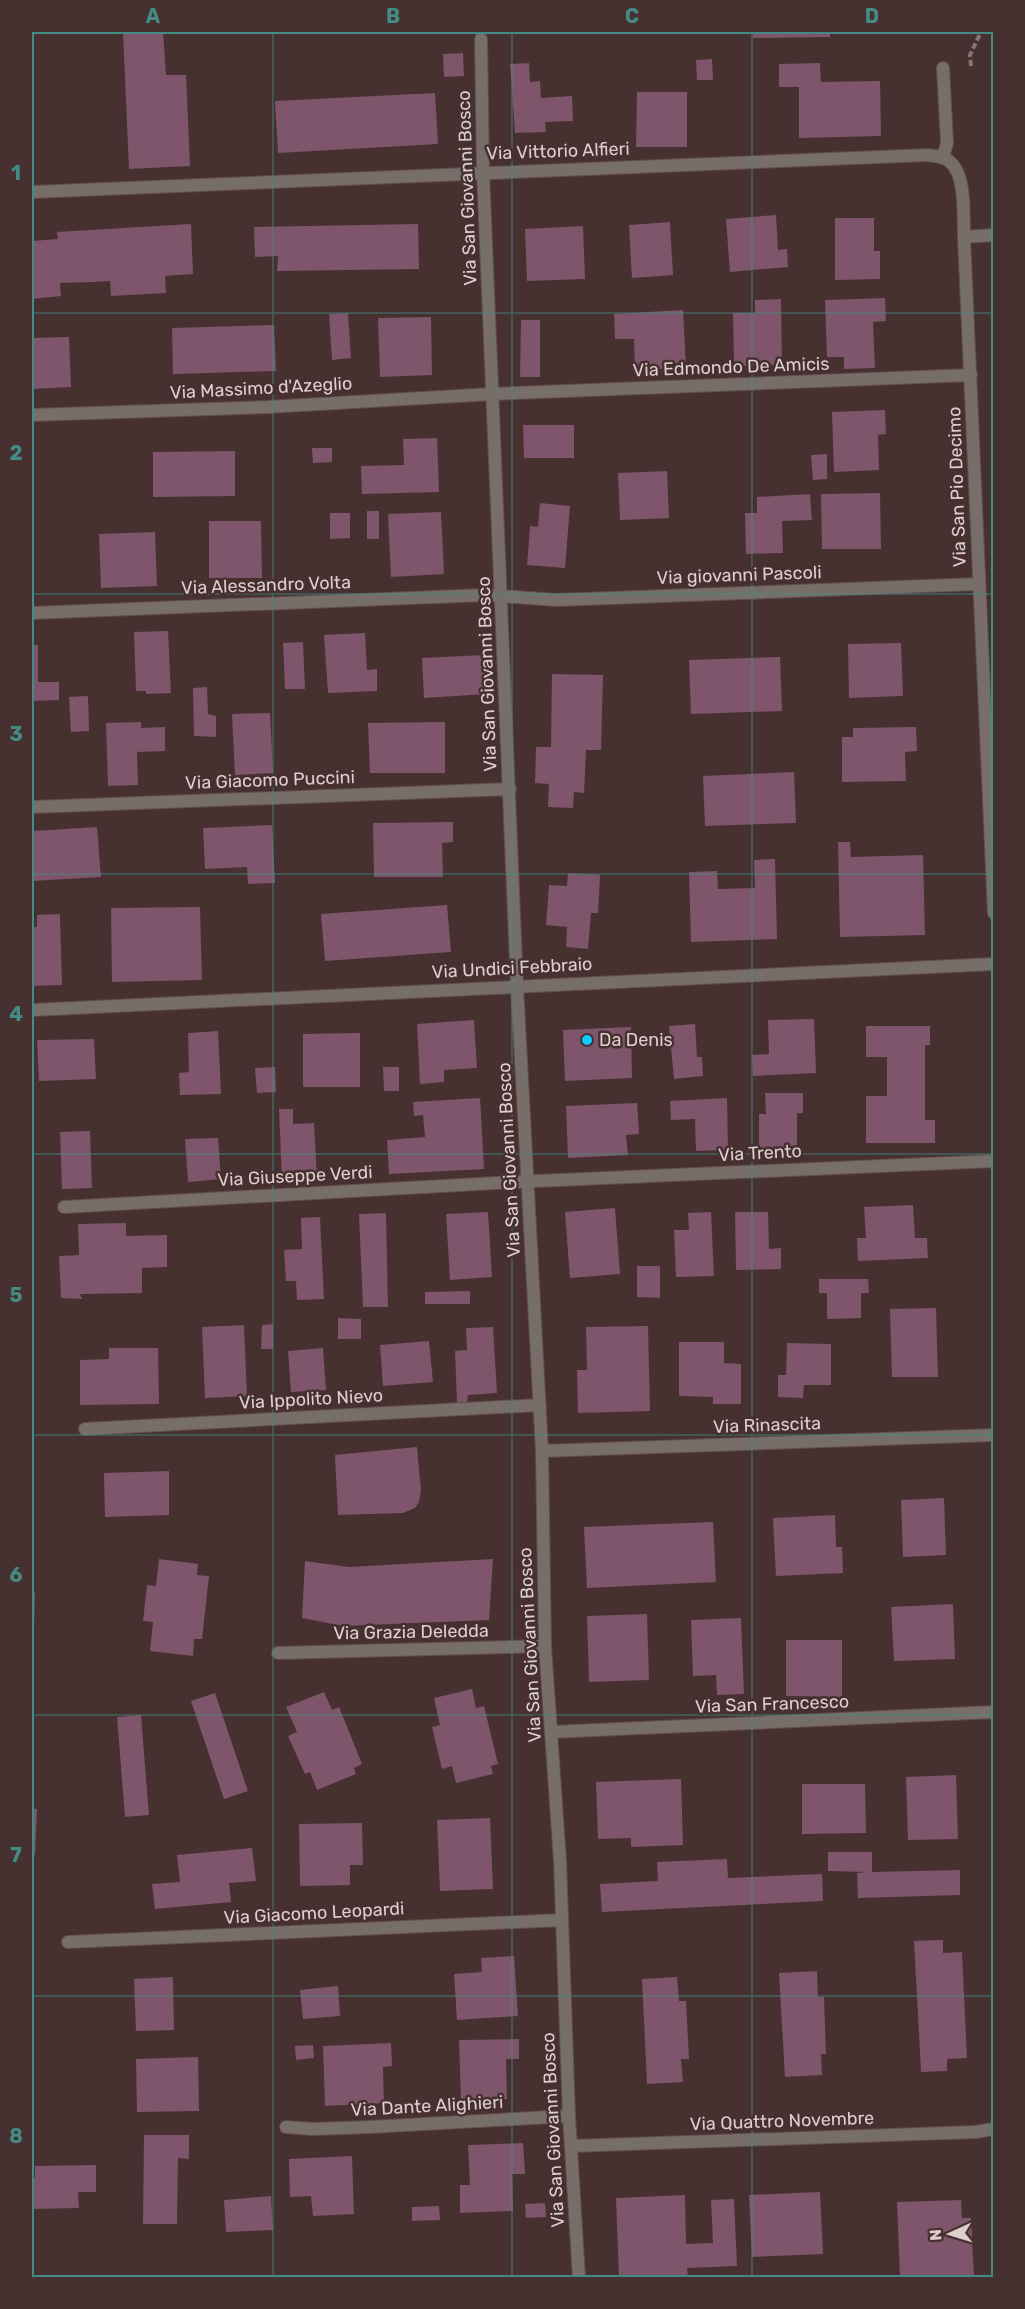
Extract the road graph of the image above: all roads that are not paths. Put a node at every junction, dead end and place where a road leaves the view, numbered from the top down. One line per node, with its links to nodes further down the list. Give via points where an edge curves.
1 (481, 39): 4 (street, Via San Giovanni Bosco)
2 (943, 68): 3 (street, via 947,143)
3 (943, 157): 4 (street, Via Vittorio Alfieri); 7 (street, Via San Pio Decimo, via 961,177)
4 (483, 172): 5 (street, Via Vittorio Alfieri); 9 (street, Via San Giovanni Bosco)
5 (32, 192)
6 (993, 235): 7 (street)
7 (964, 237): 8 (street, Via San Pio Decimo)
8 (972, 375): 9 (street, Via Edmondo De Amicis); 11 (street, Via San Pio Decimo)
9 (492, 394): 10 (street, Via Massimo d'Azeglio); 12 (street, Via San Giovanni Bosco)
10 (32, 415)
11 (978, 584): 12 (street, Via giovanni Pascoli, via 557,600); 16 (street, Via San Pio Decimo)
12 (502, 596): 13 (street, Via Alessandro Volta); 14 (street, Via San Giovanni Bosco)
13 (32, 613)
14 (510, 789): 15 (street, Via Giacomo Puccini); 18 (street, Via San Giovanni Bosco)
15 (32, 807)
16 (993, 913)
17 (993, 964): 18 (street, Via Undici Febbraio)
18 (517, 986): 19 (street, Via Undici Febbraio); 21 (street, Via San Giovanni Bosco)
19 (32, 1010)
20 (993, 1161): 21 (street, Via Trento)
21 (528, 1182): 22 (street, Via Giuseppe Verdi); 23 (street, Via San Giovanni Bosco)
22 (63, 1207)
23 (540, 1405): 24 (street, Via Ippolito Nievo); 26 (street, Via San Giovanni Bosco)
24 (85, 1429)
25 (993, 1435): 26 (street, Via Rinascita)
26 (542, 1451): 27 (street, Via San Giovanni Bosco)
27 (545, 1646): 28 (street, Via Grazia Deledda); 30 (street, Via San Giovanni Bosco)
28 (278, 1653)
29 (993, 1712): 30 (street, Via San Francesco)
30 (551, 1732): 31 (street, Via San Giovanni Bosco)
31 (562, 1920): 32 (street, Via Giacomo Leopardi); 33 (street, Via San Giovanni Bosco)
32 (68, 1942)
33 (570, 2116): 34 (street, Via Dante Alighieri, via 313,2129); 36 (street, Via San Giovanni Bosco)
34 (286, 2127)
35 (993, 2129): 36 (street, Via Quattro Novembre)
36 (572, 2146): 37 (street, Via San Giovanni Bosco)
37 (579, 2277)

